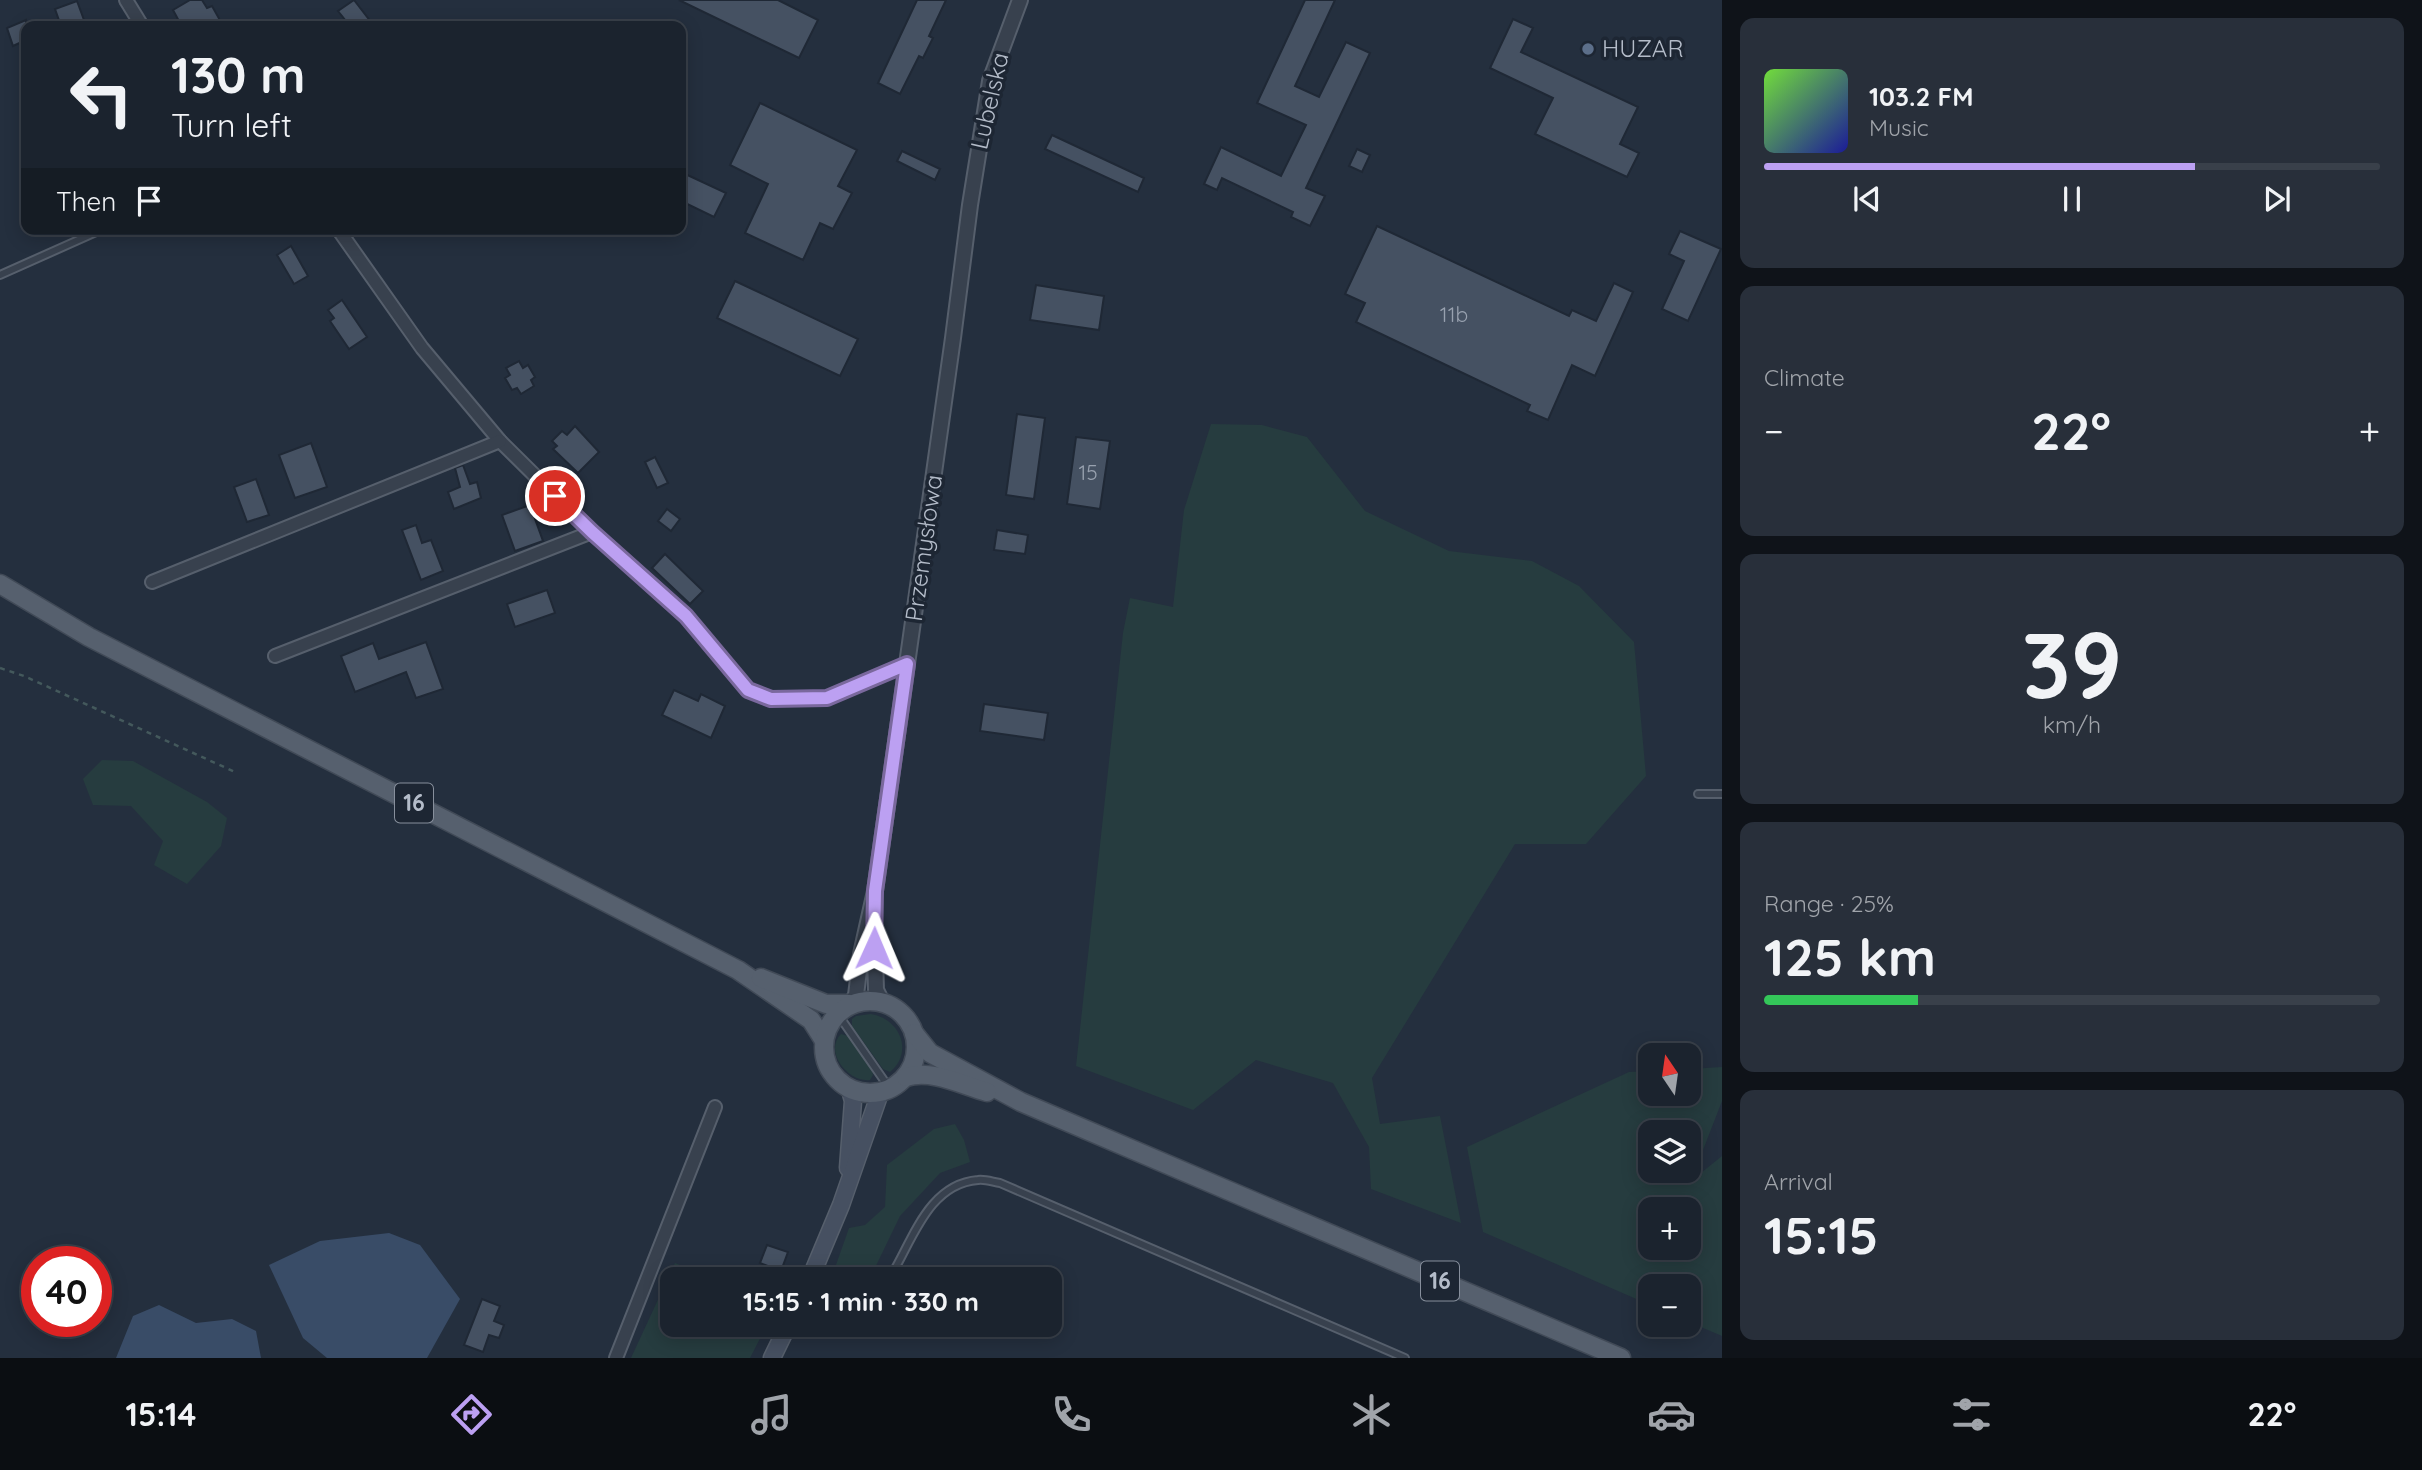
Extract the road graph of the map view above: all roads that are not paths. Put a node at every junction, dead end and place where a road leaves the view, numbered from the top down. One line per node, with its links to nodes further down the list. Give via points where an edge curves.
1 (126, 0): 3 (street)
2 (1020, 0): 4 (street, Lubelska, via 990,81)
3 (139, 21)
4 (970, 205): 15 (street, Przemysłowa)
5 (90, 235): 7 (lane)
6 (342, 235): 8 (street, via 422,348)
7 (0, 275)
8 (500, 441): 9 (street); 10 (street)
9 (592, 532): 14 (street); 15 (street, via 686,616 748,690 771,699 827,698)
10 (152, 582)
11 (0, 584): 13 (main road, 16)
12 (0, 599): 13 (main road, 16)
13 (89, 637): 19 (main road, 16)
14 (275, 656)
15 (907, 664): 18 (street, Przemysłowa)
16 (1698, 794): 17 (lane)
17 (1722, 794)
18 (875, 891): 20 (street, Przemysłowa, via 874,967); 21 (street, Przemysłowa, via 856,995)
19 (738, 970): 21 (main road, 16); 23 (main road, 16, via 811,1020)
20 (882, 1002): 21 (main road, 16, via 867,1001); 22 (main road, 16, via 907,1019)
21 (844, 1009): 23 (main road, via 828,1025); 26 (lane)
22 (914, 1033): 24 (main road, via 915,1056); 27 (main road, 16, via 930,1053)
23 (824, 1039): 25 (main road, via 828,1069)
24 (906, 1077): 26 (main road); 27 (main road, 16, via 928,1074)
25 (850, 1090): 26 (main road, via 865,1094); 29 (main road)
26 (885, 1091): 29 (main road)
27 (1021, 1102): 36 (main road, 16)
28 (715, 1107): 33 (street)
29 (847, 1185): 30 (main road)
30 (815, 1267)
31 (896, 1267): 35 (lane, via 927,1210 943,1194 979,1180 1000,1182)
32 (782, 1337): 34 (main road)
33 (616, 1358)
34 (772, 1358)
35 (1405, 1358)
36 (1621, 1358)

